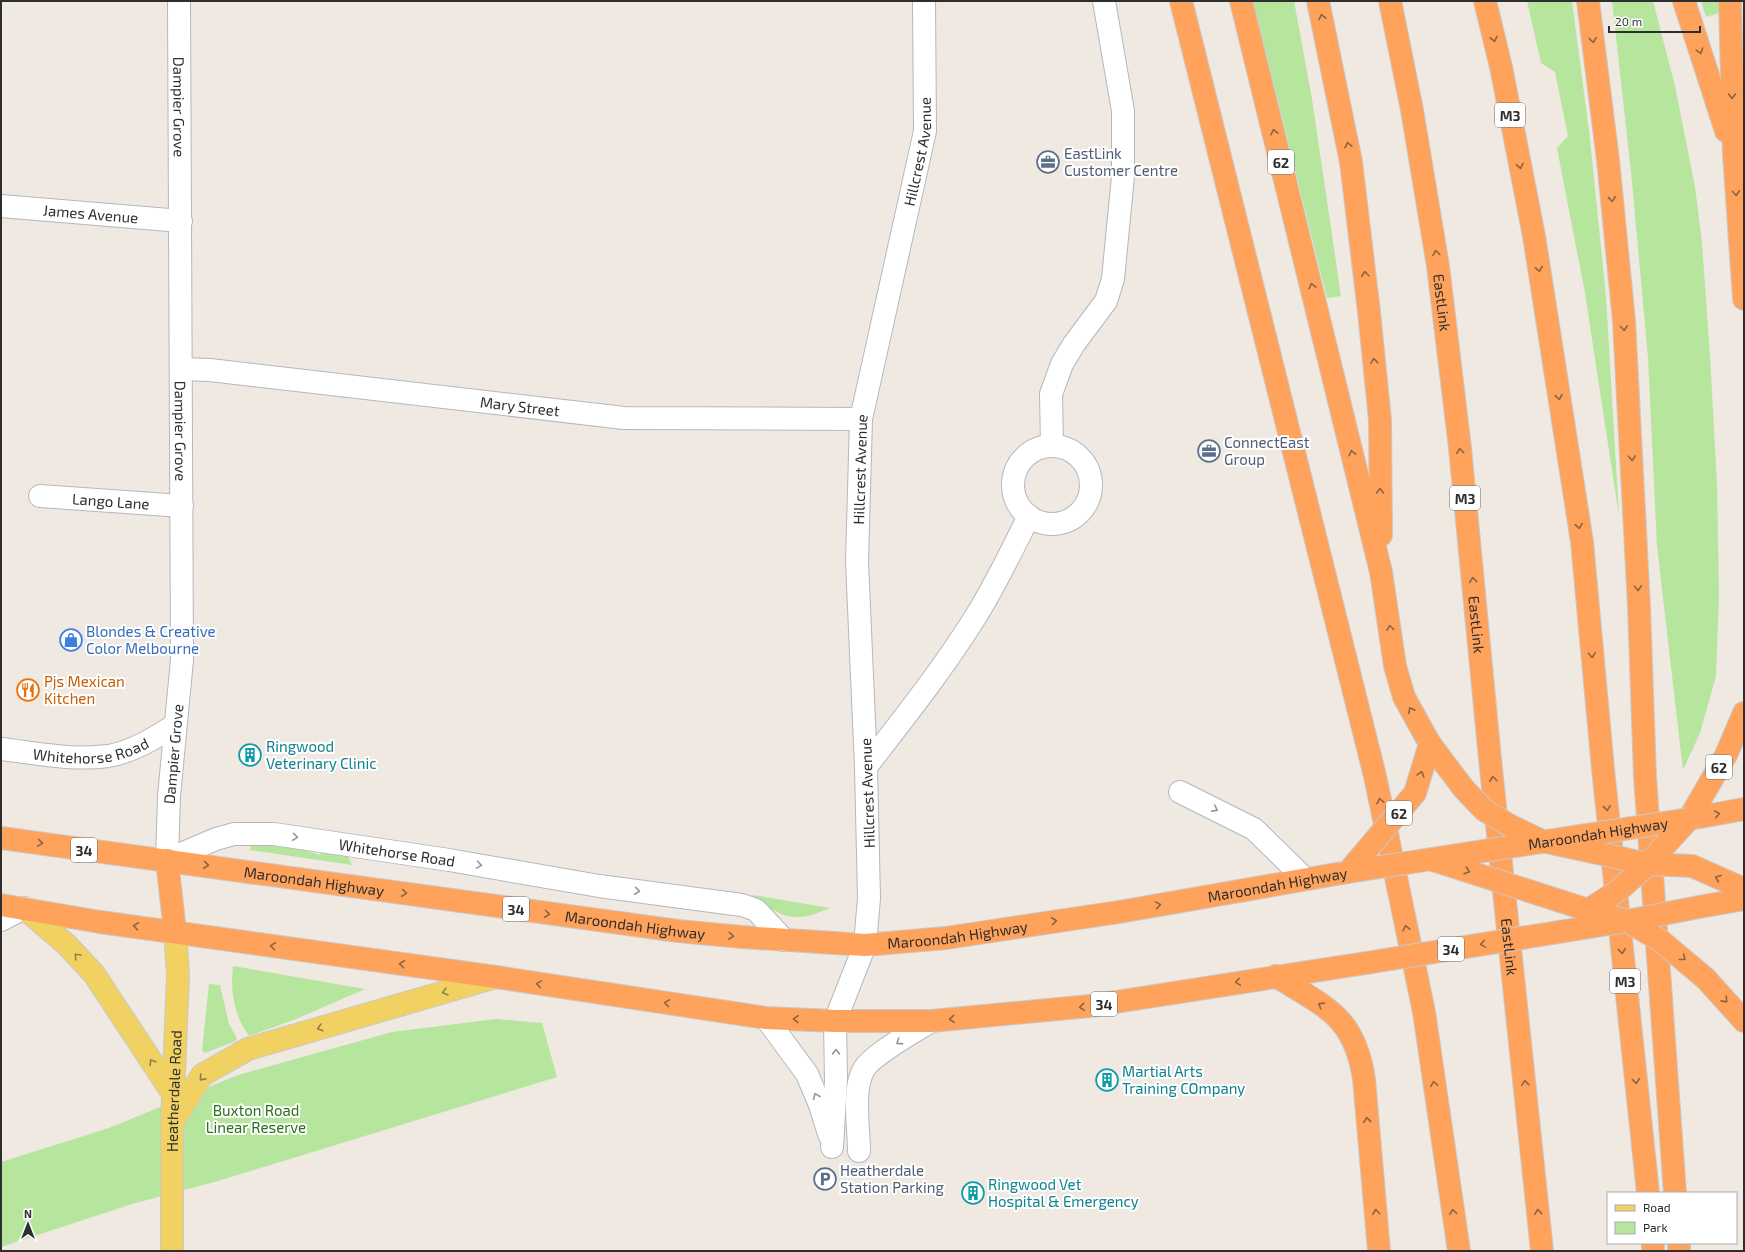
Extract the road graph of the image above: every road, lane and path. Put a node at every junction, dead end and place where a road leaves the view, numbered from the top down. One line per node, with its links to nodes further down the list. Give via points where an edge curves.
1 (179, 1): 14 (street, Dampier Grove)
2 (924, 1): 17 (street, Hillcrest Avenue, via 925,131)
3 (1104, 1): 18 (street, via 1123,110 1123,176 1113,279 1106,301 1074,344 1062,364 1050,394)
4 (1182, 1): 62 (highway, one-way to 4, via 1424,1012 1375,776)
5 (1241, 1): 22 (highway, 62, one-way to 5)
6 (1318, 1): 22 (highway, one-way to 6, via 1380,420 1369,312 1352,162)
7 (1390, 1): 63 (highway, EastLink / M3, one-way to 7, via 1460,448 1439,274 1412,110)
8 (1485, 1): 58 (highway, M3, one-way to 58, via 1501,67 1534,236 1582,542 1602,762)
9 (1588, 1): 59 (highway, one-way to 59, via 1608,160 1624,320 1645,777)
10 (1684, 1): 12 (highway, one-way to 12)
11 (1730, 1): 12 (highway, one-way to 12)
12 (1734, 154): 15 (highway, one-way to 15)
13 (1, 206): 14 (street, James Avenue)
14 (181, 221): 16 (street, Dampier Grove)
15 (1744, 299)
16 (181, 369): 17 (street, Mary Street, via 210,370 624,418); 20 (street, Dampier Grove)
17 (861, 419): 27 (street, Hillcrest Avenue, via 857,562)
18 (1052, 446): 21 (street, via 1029,453 1020,462 1015,473 1015,497 1020,508); 21 (street, via 1065,448 1077,455 1085,464 1090,477 1087,503 1079,513 1055,524 1041,522)
19 (40, 496): 20 (street, Lango Lane)
20 (182, 506): 24 (street, Dampier Grove, via 182,660)
21 (1029, 516): 27 (street, via 975,617 916,704)
22 (1381, 572): 25 (highway, 62, one-way to 22, via 1404,697 1395,666)
23 (1744, 713): 30 (highway, 62, via 1726,755)
24 (175, 725): 26 (street, Whitehorse Road, via 151,740 109,756 64,757); 34 (street, Dampier Grove, via 168,809)
25 (1430, 744): 32 (highway, 62, bridge, via 1464,789 1484,810); 36 (highway, 62, one-way to 25, bridge, via 1416,793)
26 (1, 749)
27 (866, 767): 48 (street, Hillcrest Avenue, via 870,898)
28 (1180, 792): 37 (street, one-way to 37, via 1254,829)
29 (1744, 809): 30 (highway, Maroondah Highway / 34, one-way to 29)
30 (1689, 819): 32 (highway, Maroondah Highway / 34, bridge); 35 (highway, bridge)
31 (1, 838): 34 (highway, Whitehorse Road / 34, one-way to 34)
32 (1542, 841): 33 (highway, Maroondah Highway / 34, bridge); 35 (highway, bridge)
33 (1430, 859): 36 (highway, Maroondah Highway / 34, bridge); 42 (highway, one-way to 42, bridge)
34 (167, 860): 45 (highway); 47 (highway, Maroondah Highway / 34, one-way to 47, via 686,932); 47 (street, Whitehorse Road, one-way to 47, via 234,834 274,834 599,886 742,905 756,910)
35 (1648, 864): 38 (highway, one-way to 35, bridge, via 1692,866); 42 (highway, bridge, via 1619,890)
36 (1348, 872): 37 (highway, Maroondah Highway / 34)
37 (1305, 879): 48 (highway, Maroondah Highway / 34, one-way to 37, via 946,938 1119,912)
38 (1744, 889)
39 (1744, 899): 44 (highway, 34, bridge)
40 (1, 905): 41 (highway, 34)
41 (24, 908): 43 (street); 45 (highway, 34, one-way to 41); 55 (main road, one-way to 41, via 94,974 67,945)
42 (1588, 910): 44 (highway, bridge); 46 (highway, bridge)
43 (1, 920)
44 (1627, 921): 46 (highway, 34, bridge); 54 (highway, one-way to 54, bridge, via 1661,941 1706,979)
45 (175, 932): 50 (highway, 34, one-way to 45); 55 (main road, Heatherdale Road, via 178,975)
46 (1535, 936): 49 (highway, 34, one-way to 49, bridge)
47 (784, 940): 48 (highway, Maroondah Highway / 34)
48 (865, 945): 52 (street, Hillcrest Avenue)
49 (1276, 976): 53 (highway, 34, one-way to 53, via 1090,1006); 61 (highway, one-way to 49, via 1364,1079 1353,1038 1343,1023 1331,1012)
50 (496, 977): 51 (highway, 34, one-way to 50); 56 (main road, one-way to 56, via 248,1049 202,1075)
51 (766, 1018): 52 (highway, 34, one-way to 51); 52 (street, via 807,1074 820,1105 832,1147 836,1081)
52 (835, 1021): 53 (highway, 34)
53 (931, 1021): 57 (street, one-way to 57, via 871,1060 863,1070 857,1102)
54 (1744, 1021)
55 (173, 1094): 56 (main road, Heatherdale Road)
56 (172, 1123): 60 (main road, Heatherdale Road)
57 (859, 1151)
58 (1648, 1192)
59 (1675, 1192)
60 (172, 1251)
61 (1379, 1251)
62 (1459, 1251)
63 (1542, 1251)

